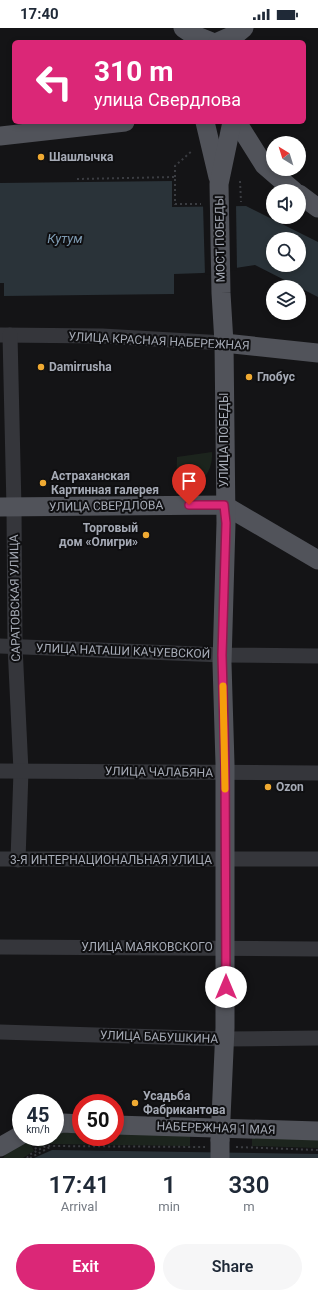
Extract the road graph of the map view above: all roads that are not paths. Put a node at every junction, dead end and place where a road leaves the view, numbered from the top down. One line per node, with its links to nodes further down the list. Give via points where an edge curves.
1 (183, 28): 3 (main road); 4 (main road); 5 (main road)
2 (246, 28): 6 (main road); 7 (main road)
3 (182, 40)
4 (186, 40)
5 (207, 40)
6 (222, 40)
7 (244, 40)
8 (107, 124): 12 (main road)
9 (205, 124): 13 (main road)
10 (232, 124): 13 (main road)
11 (238, 124): 14 (main road, via 264,165)
12 (0, 136)
13 (219, 184): 17 (main road, МОСТ ПОБЕДЫ)
14 (286, 184)
15 (306, 199): 16 (main road)
16 (318, 208)
17 (221, 293): 19 (main road, УЛИЦА ПОБЕДЫ)
18 (5, 335): 19 (street, УЛИЦА КРАСНАЯ НАБЕРЕЖНАЯ, via 102,336); 22 (street, САРАТОВСКАЯ УЛИЦА)
19 (224, 343): 20 (main road, УЛИЦА КРАСНАЯ НАБЕРЕЖНАЯ); 21 (main road, УЛИЦА ПОБЕДЫ)
20 (318, 353)
21 (224, 505): 22 (main road, УЛИЦА СВЕРДЛОВА); 23 (main road); 25 (main road, УЛИЦА ПОБЕДЫ, via 226,523)
22 (7, 508): 24 (street, САРАТОВСКАЯ УЛИЦА)
23 (318, 560)
24 (7, 646): 25 (street, УЛИЦА НАТАШИ КАЧУЕВСКОЙ); 28 (street, САРАТОВСКАЯ УЛИЦА)
25 (222, 655): 26 (street, УЛИЦА НАТАШИ КАЧУЕВСКОЙ); 29 (main road, УЛИЦА ПОБЕДЫ)
26 (318, 656)
27 (0, 771): 28 (street, УЛИЦА ЧАЛАБЯНА)
28 (21, 771): 29 (street, УЛИЦА ЧАЛАБЯНА); 33 (street, САРАТОВСКАЯ УЛИЦА)
29 (225, 773): 30 (street, УЛИЦА ЧАЛАБЯНА); 34 (main road, УЛИЦА ПОБЕДЫ)
30 (318, 773)
31 (318, 859): 34 (street, 3-Я ИНТЕРНАЦИОНАЛЬНАЯ УЛИЦА)
32 (0, 860): 33 (street, 3-Я ИНТЕРНАЦИОНАЛЬНАЯ УЛИЦА)
33 (18, 860): 34 (street, 3-Я ИНТЕРНАЦИОНАЛЬНАЯ УЛИЦА)
34 (226, 860): 36 (main road, УЛИЦА ПОБЕДЫ)
35 (0, 947): 36 (street, УЛИЦА МАЯКОВСКОГО)
36 (225, 947): 37 (street, УЛИЦА МАЯКОВСКОГО); 40 (main road, УЛИЦА ПОБЕДЫ)
37 (318, 949)
38 (0, 1032): 40 (street, УЛИЦА БАБУШКИНА)
39 (318, 1038): 40 (street, УЛИЦА БАБУШКИНА)
40 (225, 1039): 44 (main road, УЛИЦА ПОБЕДЫ)
41 (124, 1127): 44 (main road, НАБЕРЕЖНАЯ 1 МАЯ)
42 (318, 1131): 44 (main road, НАБЕРЕЖНАЯ 1 МАЯ)
43 (12, 1143): 45 (main road)
44 (220, 1144)
45 (0, 1147)

